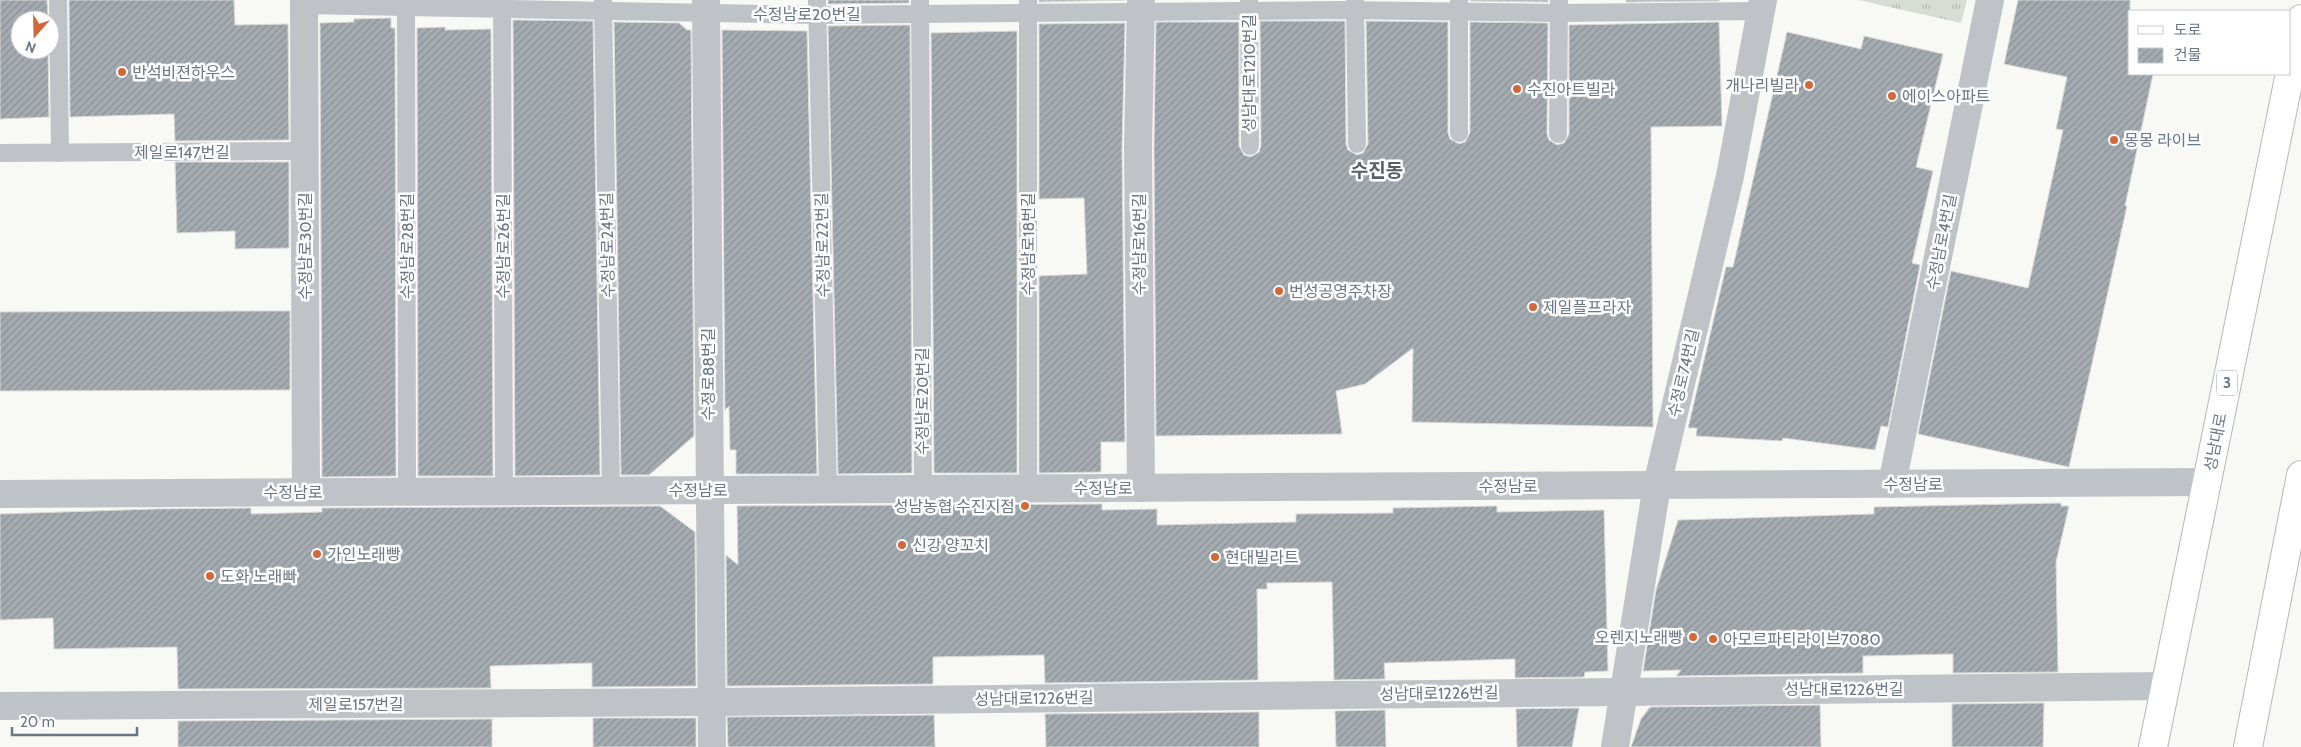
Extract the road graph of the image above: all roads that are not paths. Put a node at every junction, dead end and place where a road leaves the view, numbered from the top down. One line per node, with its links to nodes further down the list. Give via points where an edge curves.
1 (58, 0): 27 (lane)
2 (1990, 0): 30 (street, 수정남로4번길)
3 (304, 2): 4 (lane, 수정남로20번길); 25 (street, 수정남로30번길)
4 (406, 3): 5 (lane, 수정남로20번길); 39 (lane, 수정남로28번길)
5 (502, 4): 6 (lane, 수정남로20번길); 40 (lane, 수정남로26번길)
6 (603, 5): 14 (lane, 수정남로20번길); 37 (lane, 수정남로24번길)
7 (1355, 5): 9 (lane, 수정남로20번길); 10 (lane, 수정남로20번길); 23 (lane)
8 (1141, 6): 9 (lane, 수정남로20번길); 16 (lane, 수정남로20번길); 33 (street, 수정남로16번길, via 1138,156)
9 (1249, 6): 24 (lane, 성남대로1210번길)
10 (1459, 6): 11 (lane, 수정남로20번길); 21 (lane)
11 (1559, 6): 12 (lane, 수정남로20번길); 22 (lane)
12 (1674, 6): 13 (lane, 수정남로20번길)
13 (1762, 6): 31 (street, 수정로74번길, via 1730,176)
14 (706, 7): 17 (lane, 수정남로20번길); 35 (street, 수정로88번길)
15 (920, 7): 16 (lane, 수정남로20번길); 17 (lane, 수정남로20번길); 34 (lane, 수정남로20번길)
16 (1028, 7): 32 (lane, 수정남로18번길)
17 (817, 8): 36 (lane, 수정남로22번길)
18 (2301, 19): 19 (main road, 성남대로 / 3)
19 (2291, 68)
20 (2290, 75): 29 (main road, 성남대로 / 3)
21 (1458, 133)
22 (1558, 134)
23 (1356, 144)
24 (1250, 146)
25 (305, 151): 27 (lane, 제일로147번길); 38 (street, 수정남로30번길)
26 (0, 153): 27 (lane, 제일로147번길)
27 (60, 153)
28 (2301, 477): 49 (main road)
29 (2207, 482): 30 (street, 수정남로); 42 (main road, 성남대로 / 3)
30 (1892, 484): 31 (street, 수정남로)
31 (1656, 485): 33 (street, 수정남로); 43 (street, 수정로74번길)
32 (1028, 488): 33 (street, 수정남로); 34 (street, 수정남로)
33 (1141, 488)
34 (923, 489): 36 (street, 수정남로)
35 (708, 490): 36 (street, 수정남로); 37 (street, 수정남로); 44 (street, 수정로88번길)
36 (828, 490)
37 (611, 491): 40 (street, 수정남로)
38 (306, 492): 39 (street, 수정남로); 41 (street, 수정남로)
39 (407, 492): 40 (street, 수정남로)
40 (504, 492)
41 (0, 494)
42 (2166, 686): 43 (street, 성남대로1226번길); 48 (main road, 성남대로 / 3)
43 (1625, 691): 44 (street, 성남대로1226번길); 47 (street, 수정로74번길)
44 (712, 702): 45 (street, 제일로157번길); 46 (street, 수정로88번길)
45 (0, 706)
46 (712, 747)
47 (1615, 747)
48 (2153, 747)
49 (2248, 747)

